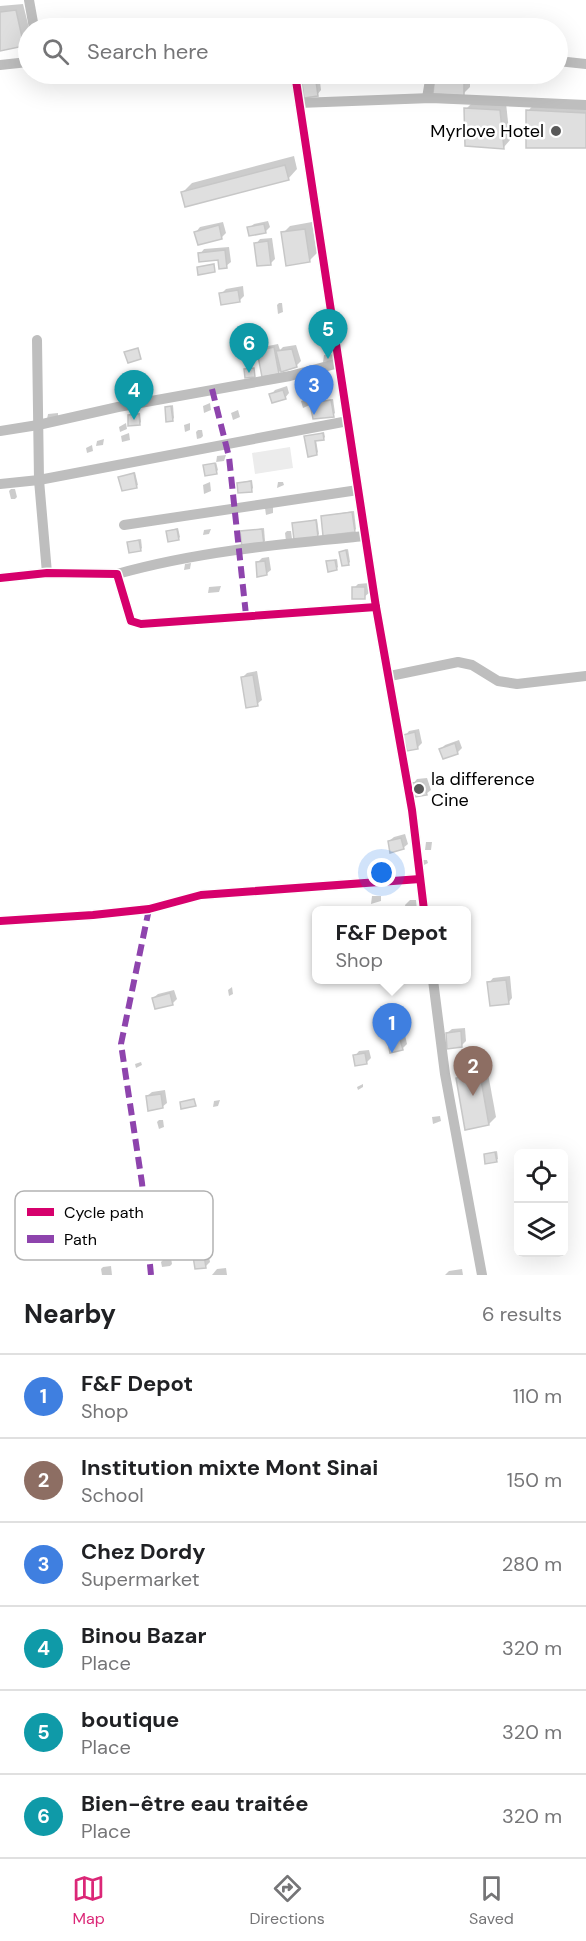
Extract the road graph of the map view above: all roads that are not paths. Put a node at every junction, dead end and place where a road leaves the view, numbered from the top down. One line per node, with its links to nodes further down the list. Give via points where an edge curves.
1 (29, 0): 2 (street)
2 (32, 18)
3 (568, 62): 5 (street)
4 (18, 63): 6 (street)
5 (586, 64)
6 (0, 65)
7 (296, 84): 10 (street)
8 (429, 84): 9 (street)
9 (427, 98): 10 (street); 11 (street)
10 (299, 102): 13 (street)
11 (586, 105)
12 (37, 340): 15 (street)
13 (339, 363): 14 (street); 15 (street)
14 (348, 421): 17 (street); 19 (street)
15 (38, 425): 16 (street); 17 (street)
16 (0, 431)
17 (39, 480): 18 (street); 22 (street)
18 (0, 484)
19 (358, 490): 20 (street); 21 (street)
20 (124, 525)
21 (365, 536): 23 (street, via 238,548 162,561); 25 (street)
22 (47, 573): 23 (street); 24 (street)
23 (117, 574): 25 (street, via 131,621 141,624)
24 (0, 578)
25 (376, 607): 26 (street)
26 (390, 676): 27 (street, via 458,662 472,665 498,681 517,684); 28 (street)
27 (586, 676)
28 (420, 879): 29 (street); 30 (street, via 201,896 149,909)
29 (423, 906)
30 (0, 921)
31 (433, 984): 32 (street, via 444,1074)
32 (482, 1275)

